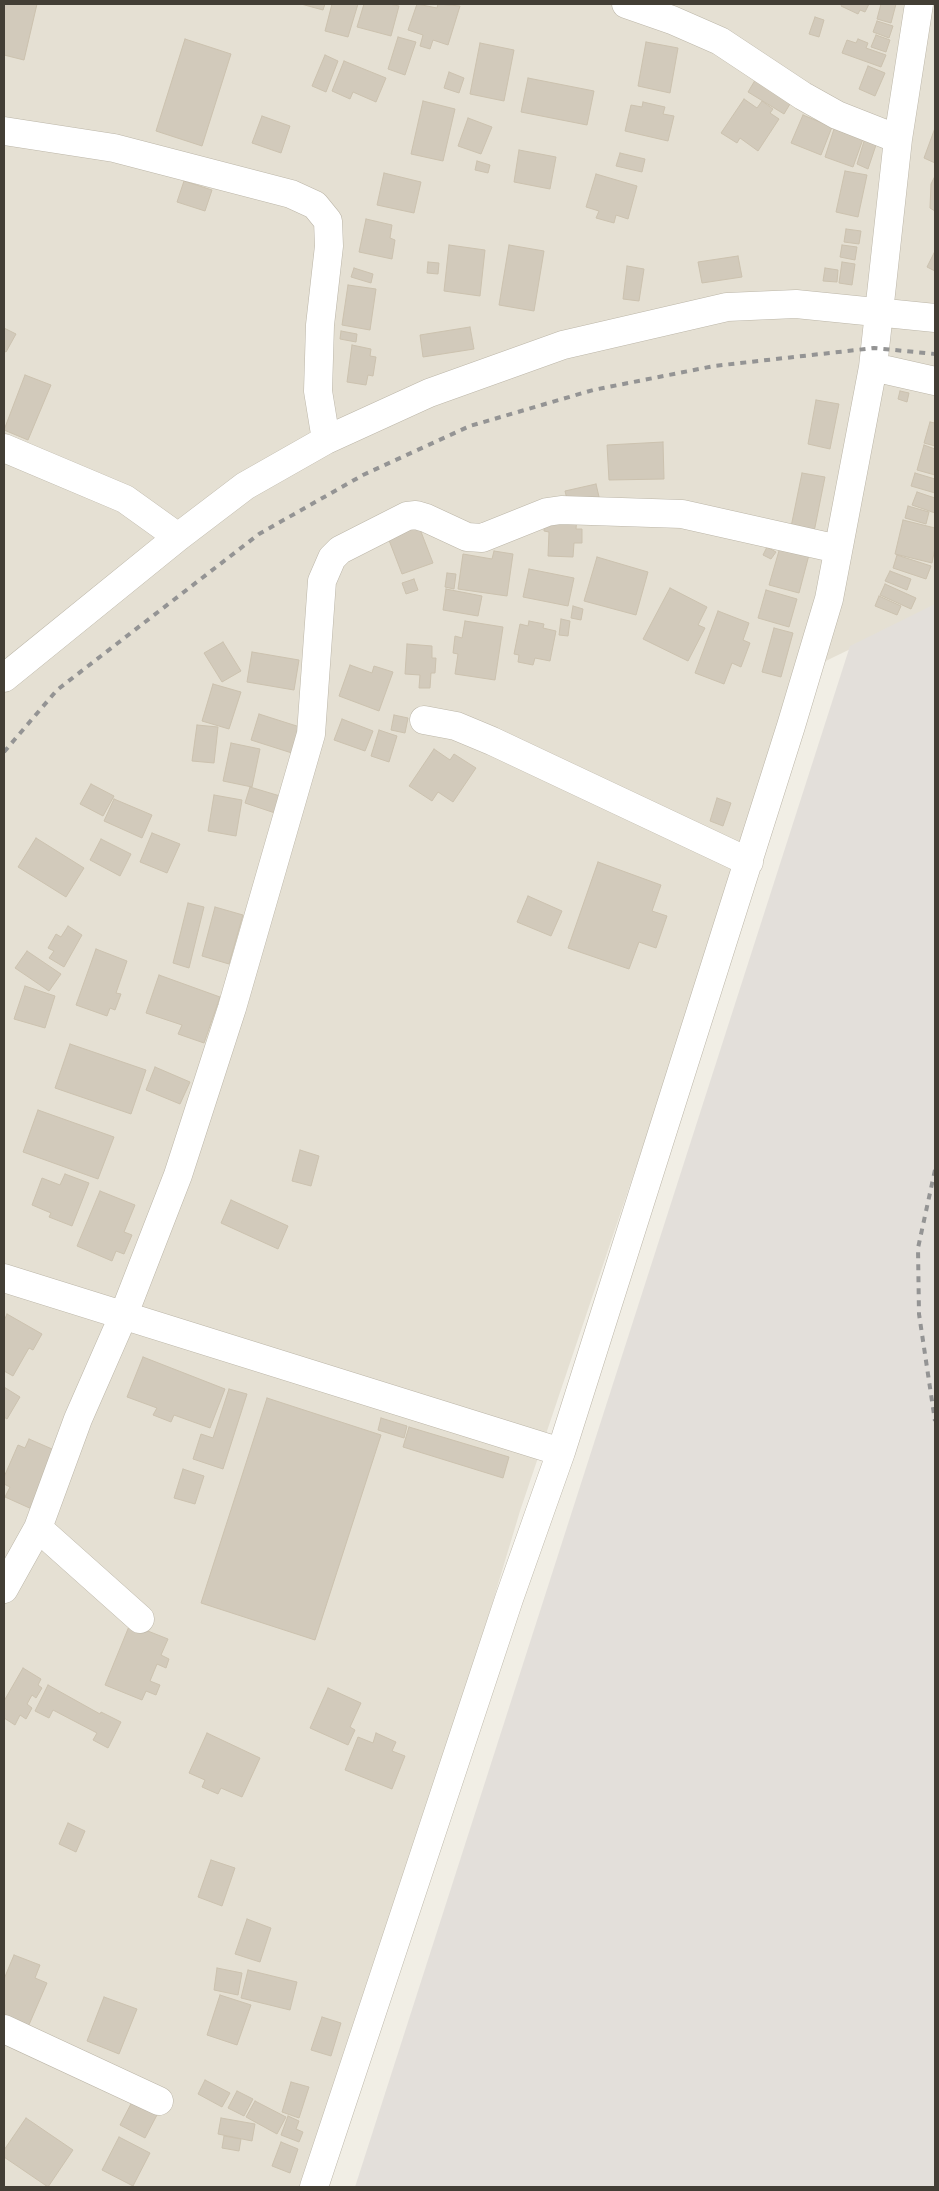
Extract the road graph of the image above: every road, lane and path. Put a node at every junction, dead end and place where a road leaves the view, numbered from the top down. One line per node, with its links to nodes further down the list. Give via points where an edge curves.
1 (626, 4): 4 (street, via 720,41 802,96 837,115)
2 (919, 4): 4 (street)
3 (4, 131): 9 (street, via 114,148 291,194 315,205 328,222 318,391)
4 (898, 139): 5 (street)
5 (877, 312): 6 (street); 7 (street); 9 (street, via 796,304 727,307 562,345 429,393)
6 (935, 318)
7 (872, 367): 8 (street); 12 (street)
8 (935, 380)
9 (326, 440): 11 (street, via 245,486)
10 (4, 448): 11 (street, via 125,499)
11 (178, 537): 13 (street)
12 (838, 549): 15 (street, via 829,599); 17 (street, via 682,514 561,510 547,512 482,538 467,537 426,518 408,516 340,550 322,581 312,734 232,1008 178,1175)
13 (4, 678)
14 (424, 720): 15 (street, via 456,726 492,741)
15 (748, 862): 18 (street)
16 (4, 1278): 17 (street)
17 (124, 1314): 18 (street); 19 (street, via 78,1419)
18 (561, 1452): 24 (street)
19 (38, 1528): 20 (street); 21 (street)
20 (4, 1589)
21 (140, 1619)
22 (4, 2029): 23 (street)
23 (159, 2101)
24 (314, 2187)

